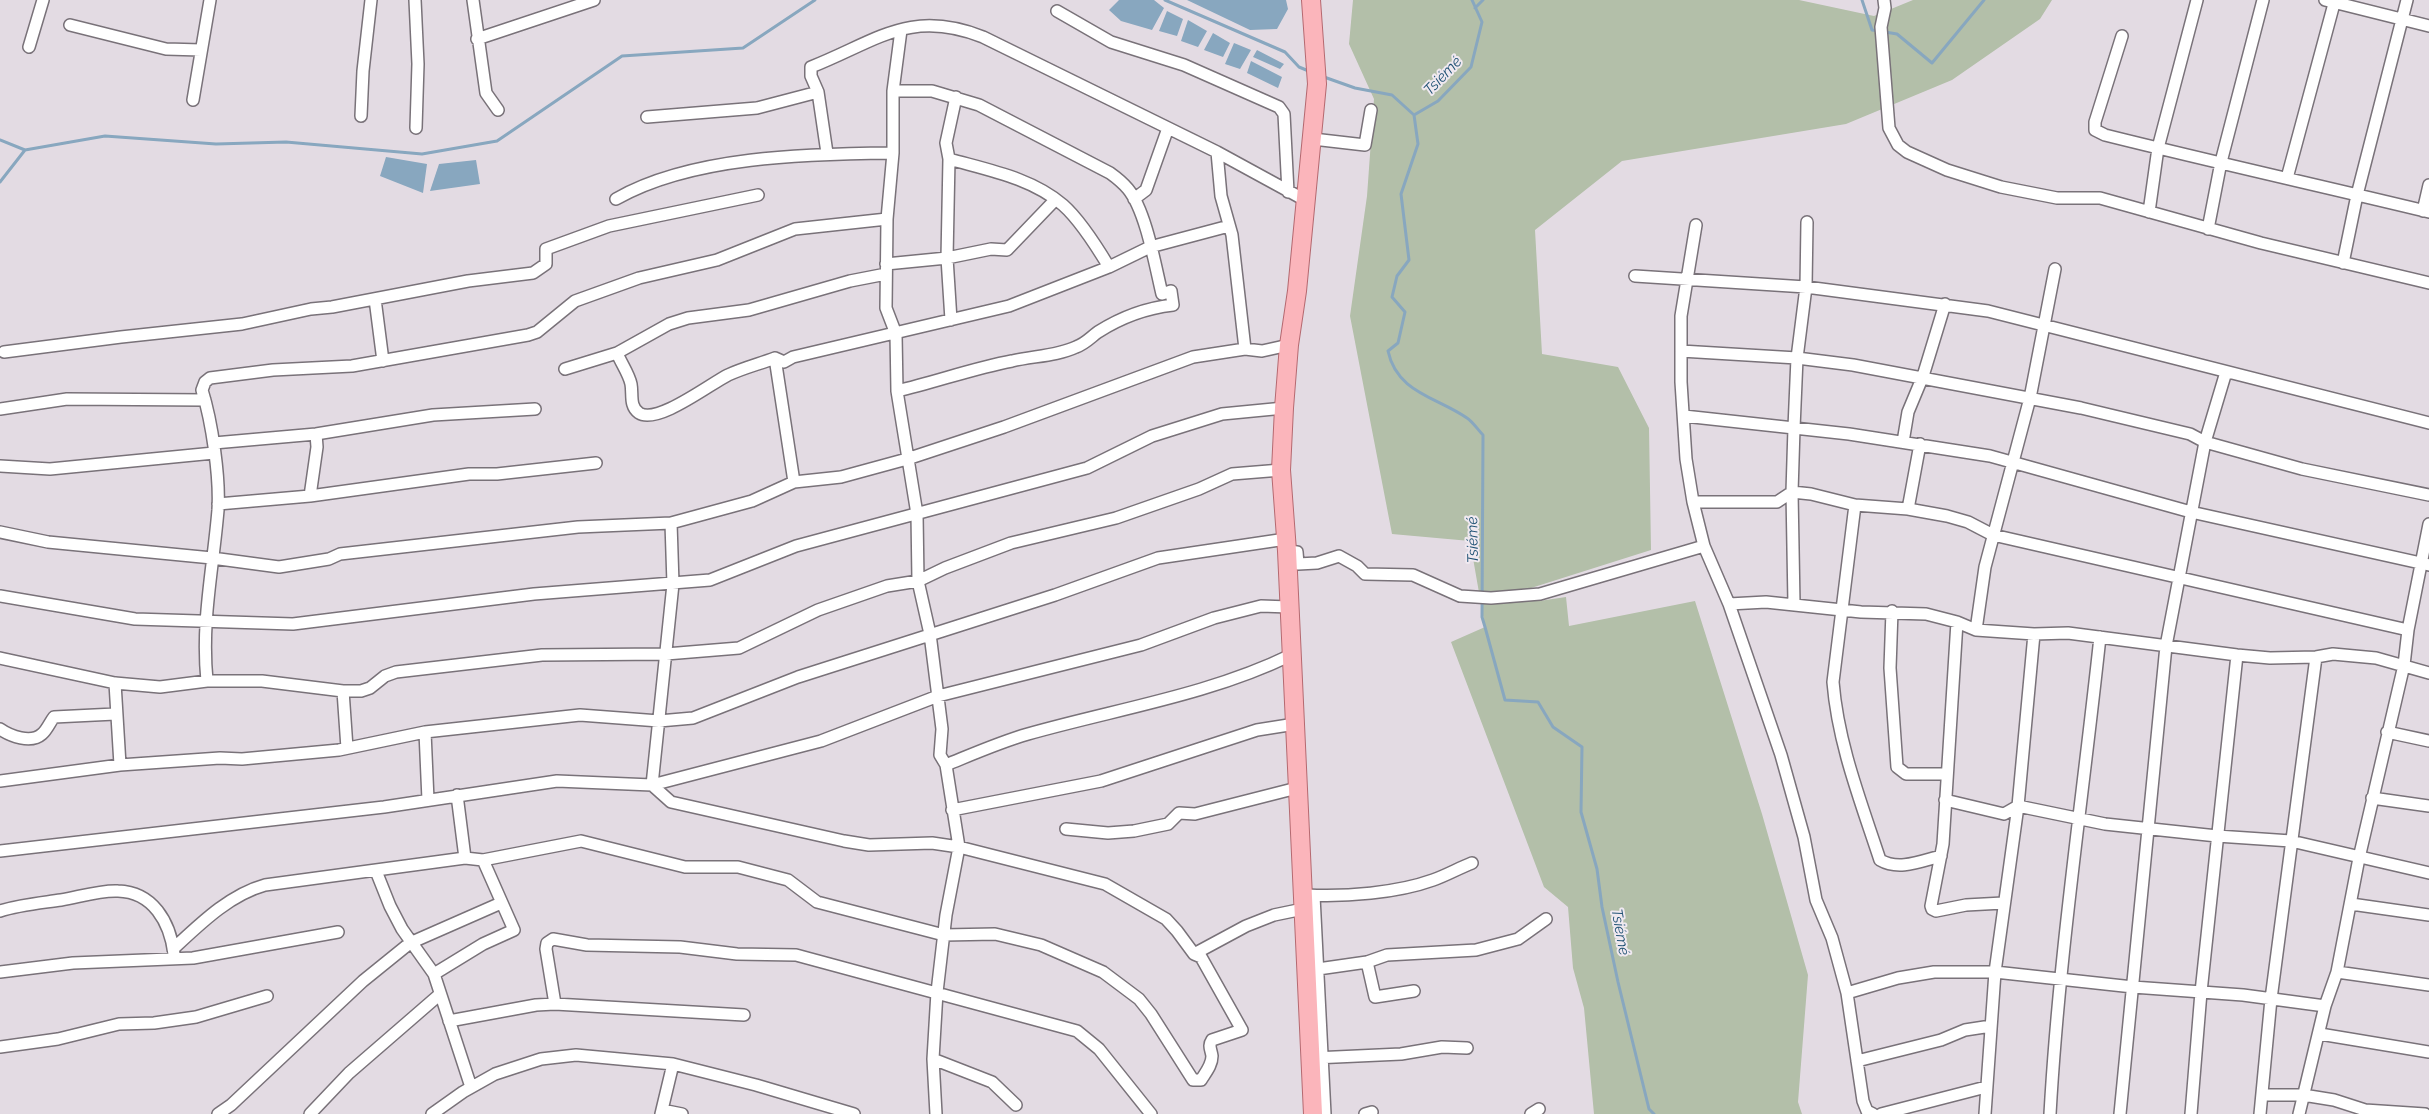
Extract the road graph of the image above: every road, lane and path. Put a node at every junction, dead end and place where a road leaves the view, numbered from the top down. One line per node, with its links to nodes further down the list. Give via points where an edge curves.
1 (43, 0): 20 (street)
2 (210, 0): 21 (street)
3 (371, 0): 28 (street)
4 (415, 0): 30 (street)
5 (473, 0): 19 (street)
6 (594, 0): 19 (street)
7 (1310, 0): 32 (main road, via 1317,63)
8 (2196, 0): 33 (street)
9 (2263, 0): 38 (street)
10 (2407, 0): 14 (street)
11 (2332, 1): 14 (street); 39 (street)
12 (1886, 3): 48 (street, via 1882,27 1889,128 1898,145 1948,170 2001,187 2057,198 2100,198)
13 (1057, 12): 41 (street, via 1111,42 1184,65 1279,107 1284,114)
14 (2402, 21): 16 (street); 43 (street)
15 (70, 25): 21 (street, via 166,49)
16 (2429, 26)
17 (901, 30): 22 (street); 23 (street, via 811,66 811,76); 31 (street, via 933,24 968,31)
18 (2122, 36): 33 (street, via 2094,130)
19 (477, 39): 26 (street, via 486,93)
20 (29, 47)
21 (201, 50): 25 (street)
22 (893, 91): 24 (street, via 932,91); 35 (street)
23 (818, 92): 29 (street, via 757,108); 36 (street)
24 (956, 97): 37 (street, via 946,143); 45 (street, via 979,105 1110,174 1129,190)
25 (193, 100)
26 (498, 110)
27 (1371, 110): 32 (street, via 1365,145)
28 (361, 116)
29 (647, 117)
30 (416, 128)
31 (1168, 128): 34 (street); 45 (street, via 1146,190)
32 (1314, 139): 47 (main road)
33 (2158, 148): 38 (street); 48 (street)
34 (1217, 152): 41 (street); 53 (street, via 1219,183)
35 (893, 153): 36 (street); 50 (street)
36 (827, 154): 44 (street, via 703,168 634,189)
37 (949, 159): 46 (street, via 1029,183); 56 (street)
38 (2221, 162): 39 (street); 54 (street)
39 (2288, 178): 43 (street)
40 (2429, 185): 49 (street)
41 (1288, 192): 47 (street)
42 (758, 195): 65 (street, via 609,226 546,249 546,264 533,273)
43 (2357, 196): 49 (street); 57 (street)
44 (616, 199)
45 (1134, 199): 55 (street)
46 (1055, 200): 56 (street, via 1007,250 991,249); 58 (street, via 1063,205)
47 (1305, 200): 70 (main road)
48 (2148, 212): 54 (street)
49 (2426, 212)
50 (887, 219): 59 (street); 77 (street, via 794,229 717,260 638,278 583,297 537,332 528,335)
51 (1807, 222): 64 (street)
52 (1696, 225): 62 (street)
53 (1230, 226): 55 (street); 71 (street)
54 (2208, 229): 57 (street)
55 (1150, 246): 58 (street); 81 (street, via 1162,294 1171,292 1173,305 1157,306 1118,320 1076,348 1012,361)
56 (948, 258): 59 (street); 67 (street)
57 (2343, 263): 63 (street)
58 (1109, 266): 67 (street, via 1009,306)
59 (886, 269): 69 (street, via 886,308); 74 (street, via 749,310 688,318 669,324)
60 (2055, 269): 68 (street)
61 (1635, 276): 62 (street)
62 (1685, 279): 64 (street); 73 (street)
63 (2429, 283)
64 (1806, 287): 66 (street); 76 (street)
65 (375, 299): 72 (street, via 242,324); 77 (street)
66 (1945, 304): 68 (street); 80 (street)
67 (951, 320): 69 (street)
68 (2044, 326): 79 (street); 82 (street)
69 (896, 334): 75 (street, via 793,357 784,362); 81 (street)
70 (1289, 345): 71 (street, via 1262,351); 84 (main road)
71 (1245, 349): 95 (street, via 1193,357 1013,424)
72 (4, 352)
73 (1681, 352): 76 (street); 87 (street)
74 (617, 353): 75 (street, via 631,384 632,406 646,415 677,407 729,375); 78 (street)
75 (775, 358): 100 (street)
76 (1797, 358): 80 (street); 89 (street)
77 (383, 360): 83 (street, via 352,366 273,370 210,378 202,390)
78 (565, 368)
79 (2226, 372): 88 (street); 92 (street)
80 (1923, 376): 82 (street); 91 (street, via 1908,412)
81 (897, 392): 95 (street)
82 (2030, 398): 92 (street, via 2190,434); 96 (street)
83 (205, 400): 85 (street, via 67,399); 94 (street)
84 (1284, 408): 99 (main road); 109 (street, via 1222,414 1152,436 1087,468)
85 (0, 409)
86 (535, 409): 90 (street, via 433,415)
87 (1684, 416): 89 (street); 104 (street)
88 (2429, 423)
89 (1794, 428): 91 (street); 101 (street)
90 (316, 434): 94 (street); 103 (street)
91 (1902, 442): 93 (street)
92 (2205, 442): 102 (street, via 2302,469); 108 (street)
93 (1920, 444): 96 (street); 107 (street)
94 (214, 448): 98 (street, via 50,469); 105 (street)
95 (906, 459): 100 (street, via 841,477); 109 (street)
96 (2012, 462): 108 (street); 113 (street)
97 (596, 464): 103 (street, via 469,474)
98 (0, 466)
99 (1281, 470): 114 (main road); 119 (street, via 1232,474 1116,518 1011,543)
100 (794, 482): 110 (street, via 752,501)
101 (1792, 492): 104 (street, via 1777,502); 106 (street); 123 (street)
102 (2429, 495)
103 (310, 496): 105 (street)
104 (1693, 502): 115 (street)
105 (218, 504): 116 (street)
106 (1855, 505): 107 (street); 125 (street)
107 (1908, 509): 113 (street, via 1968,522)
108 (2191, 512): 117 (street); 118 (street)
109 (917, 514): 119 (street); 120 (street, via 796,546 710,580)
110 (671, 523): 116 (street, via 578,527 340,554 279,567); 120 (street)
111 (2429, 524): 117 (street)
112 (0, 532): 116 (street, via 48,542)
113 (1993, 536): 118 (street); 129 (street)
114 (1286, 545): 115 (street, via 1297,552 1298,564 1317,563 1339,556 1366,574 1413,575 1460,596 1491,598 1540,594); 124 (main road); 131 (street, via 1158,558 1056,595)
115 (1704, 546): 122 (street)
116 (212, 558): 127 (street)
117 (2425, 564): 130 (street)
118 (2178, 579): 130 (street); 134 (street)
119 (918, 581): 131 (street); 135 (street, via 887,586 818,610 739,648)
120 (673, 584): 127 (street, via 534,594 293,624); 135 (street)
121 (0, 596): 127 (street, via 135,619)
122 (1728, 604): 123 (street); 205 (street, via 1781,755 1806,845 1816,900 1832,938)
123 (1794, 604): 125 (street)
124 (1289, 607): 136 (main road); 145 (street, via 1252,608 1214,618 1141,645)
125 (1841, 610): 126 (street); 174 (street, via 1834,662 1835,706 1846,755 1880,860 1900,866)
126 (1892, 611): 128 (street, via 1926,614); 156 (street, via 1890,668 1897,767 1906,774)
127 (205, 621): 142 (street)
128 (1957, 622): 129 (street); 156 (street)
129 (1976, 630): 132 (street)
130 (2408, 630): 140 (street)
131 (930, 634): 145 (street); 147 (street, via 798,678 693,718)
132 (2034, 634): 133 (street, via 2068,633); 164 (street)
133 (2100, 637): 134 (street); 167 (street)
134 (2166, 646): 137 (street); 169 (street)
135 (666, 654): 144 (street, via 542,655 396,672 370,688); 147 (street)
136 (1291, 655): 148 (main road); 155 (street, via 1269,666 1190,692 1014,738)
137 (2237, 655): 138 (street); 170 (street)
138 (2316, 657): 140 (street, via 2333,654 2376,658); 171 (street)
139 (0, 658): 143 (street)
140 (2404, 665): 141 (street); 151 (street)
141 (2429, 673)
142 (207, 681): 143 (street, via 160,687); 144 (street, via 262,681)
143 (115, 683): 146 (street)
144 (344, 691): 153 (street)
145 (938, 696): 155 (street, via 942,729 940,755); 158 (street, via 821,742)
146 (115, 714): 149 (street, via 54,717 42,734 29,738 8,735); 154 (street)
147 (659, 721): 150 (street, via 580,715); 158 (street)
148 (1295, 724): 159 (main road); 166 (street, via 1258,730 1102,781)
149 (0, 729)
150 (425, 732): 153 (street); 162 (street)
151 (2387, 732): 152 (street); 161 (street)
152 (2429, 741)
153 (348, 748): 154 (street, via 242,759)
154 (120, 765): 157 (street)
155 (946, 765): 166 (street)
156 (1947, 774): 163 (street)
157 (0, 781)
158 (652, 786): 160 (street, via 557,781); 172 (street, via 671,802 844,841 869,845 932,842)
159 (1297, 788): 168 (street, via 1195,814 1179,813 1168,824 1134,831 1108,833); 181 (main road)
160 (457, 795): 162 (street); 175 (street)
161 (2372, 798): 165 (street); 176 (street)
162 (428, 800): 173 (street)
163 (1945, 800): 164 (street, via 2004,814); 174 (street)
164 (2018, 806): 167 (street); 183 (street)
165 (2429, 806)
166 (952, 810): 172 (street)
167 (2080, 818): 169 (street); 199 (street)
168 (1066, 828)
169 (2148, 829): 170 (street); 201 (street)
170 (2217, 836): 171 (street); 204 (street)
171 (2291, 841): 176 (street); 208 (street)
172 (958, 847): 189 (street); 192 (street, via 1105,884 1166,919)
173 (0, 851)
174 (1941, 856): 183 (street, via 1932,909)
175 (465, 858): 177 (street); 179 (street)
176 (2359, 858): 180 (street); 184 (street)
177 (483, 860): 182 (street); 189 (street, via 580,841 685,867 738,867 788,880 817,902)
178 (1472, 863): 181 (street, via 1415,885)
179 (376, 871): 190 (street); 191 (street, via 253,888 206,920)
180 (2429, 873)
181 (1306, 900): 192 (street, via 1246,926); 194 (street); 218 (main road)
182 (501, 903): 190 (street); 198 (street, via 514,930 512,933 484,944)
183 (2003, 903): 196 (street)
184 (2351, 904): 186 (street); 197 (street)
185 (0, 911): 191 (street, via 118,891 142,896 153,904 168,927)
186 (2429, 915)
187 (1546, 919): 193 (street, via 1518,938 1476,950 1387,955)
188 (338, 932): 191 (street, via 193,958)
189 (944, 935): 192 (street, via 994,934 1041,945 1103,972 1139,999 1196,1082 1209,1068 1212,1040 1242,1030 1202,957); 203 (street)
190 (410, 943): 198 (street); 229 (street, via 363,981)
191 (174, 953): 195 (street)
192 (1194, 954)
193 (1367, 962): 194 (street); 202 (street, via 1375,997)
194 (1318, 969): 218 (street)
195 (0, 972)
196 (1995, 972): 199 (street); 205 (street, via 1934,972 1898,978); 213 (street)
197 (2337, 972): 200 (street); 210 (street)
198 (434, 974): 206 (street)
199 (2060, 979): 201 (street); 241 (street)
200 (2429, 985)
201 (2133, 987): 204 (street); 242 (street)
202 (1414, 991)
203 (937, 992): 209 (street, via 796,955 587,945 553,939 547,943 546,949); 219 (street); 235 (street, via 1077,1030 1099,1049)
204 (2201, 992): 208 (street); 243 (street)
205 (1847, 993): 220 (street)
206 (440, 995): 212 (street); 230 (street, via 349,1074)
207 (266, 996): 215 (street, via 196,1017 119,1024 58,1039)
208 (2271, 999): 210 (street); 224 (street)
209 (555, 1004): 211 (street); 212 (street)
210 (2325, 1006): 214 (street)
211 (744, 1015)
212 (449, 1021): 223 (street)
213 (1991, 1026): 220 (street, via 1965,1030 1941,1040); 222 (street)
214 (2320, 1034): 217 (street); 225 (street)
215 (0, 1047)
216 (1467, 1048): 218 (street, via 1442,1047 1402,1054)
217 (2429, 1052)
218 (1316, 1058): 236 (main road); 237 (street)
219 (933, 1059): 226 (street, via 992,1082); 234 (street)
220 (1857, 1061): 238 (street, via 1865,1107)
221 (673, 1064): 223 (street, via 576,1055 542,1059 495,1074); 228 (street); 233 (street)
222 (1986, 1087): 239 (street); 240 (street)
223 (471, 1088): 227 (street)
224 (2262, 1095): 225 (street); 244 (street)
225 (2303, 1095): 245 (street); 246 (street, via 2365,1110)
226 (1016, 1106)
227 (450, 1109): 231 (street)
228 (662, 1112): 232 (street)
229 (218, 1114)
230 (310, 1114)
231 (432, 1114)
232 (682, 1114)
233 (854, 1114)
234 (936, 1114)
235 (1150, 1114)
236 (1313, 1114)
237 (1325, 1114)
238 (1873, 1114)
239 (1881, 1114)
240 (1986, 1114)
241 (2050, 1114)
242 (2120, 1114)
243 (2191, 1114)
244 (2260, 1114)
245 (2299, 1114)
246 (2425, 1114)

